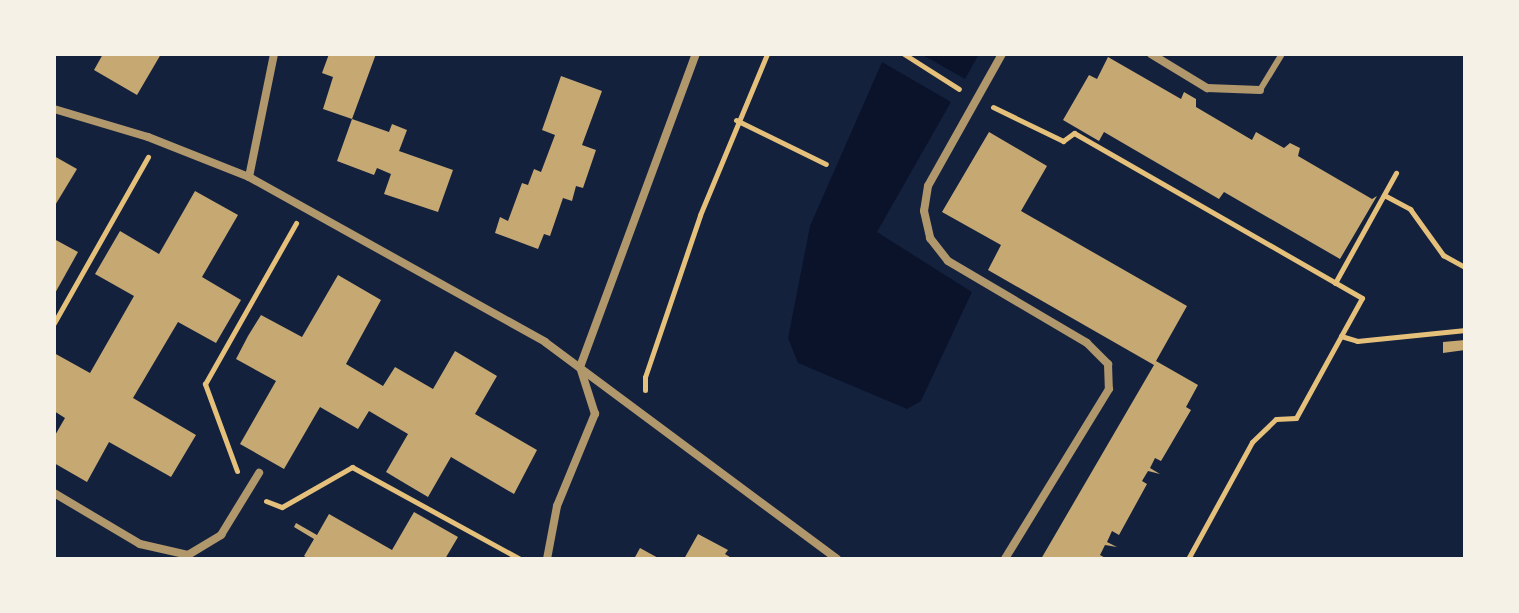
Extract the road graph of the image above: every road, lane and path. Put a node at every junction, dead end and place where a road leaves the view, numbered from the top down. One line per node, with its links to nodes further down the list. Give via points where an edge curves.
1 (274, 54): 15 (street)
2 (696, 54): 23 (street)
3 (767, 54): 11 (path)
4 (904, 54): 9 (path)
5 (1002, 54): 9 (street)
6 (1151, 54): 8 (street, via 1207,88)
7 (1282, 54): 8 (lane)
8 (1260, 90)
9 (976, 99): 19 (path, via 1063,141 1074,133); 32 (street, via 928,186 924,211 930,238 948,261 1087,343 1108,364 1109,389)
10 (54, 109): 12 (street)
11 (736, 120): 13 (path); 24 (path, via 645,377 644,388)
12 (157, 141): 15 (street); 20 (path)
13 (826, 164)
14 (1396, 173): 16 (path)
15 (249, 177): 17 (street)
16 (1384, 195): 18 (path, via 1410,209 1443,255); 19 (path)
17 (305, 208): 23 (street, via 545,342); 27 (path, via 205,384)
18 (1465, 267)
19 (1335, 283): 22 (path, via 1362,298)
20 (54, 323)
21 (1465, 330): 22 (path, via 1357,341)
22 (1341, 336): 33 (path, via 1296,418 1276,419 1252,442)
23 (580, 367): 30 (street, via 595,414 557,506); 31 (street)
24 (654, 396)
25 (259, 473): 27 (street)
26 (54, 493): 28 (street, via 140,544)
27 (246, 494): 28 (street, via 221,535); 29 (path, via 282,507 352,467)
28 (188, 557)
29 (520, 559)
30 (547, 559)
31 (837, 559)
32 (1005, 559)
33 (1188, 559)

